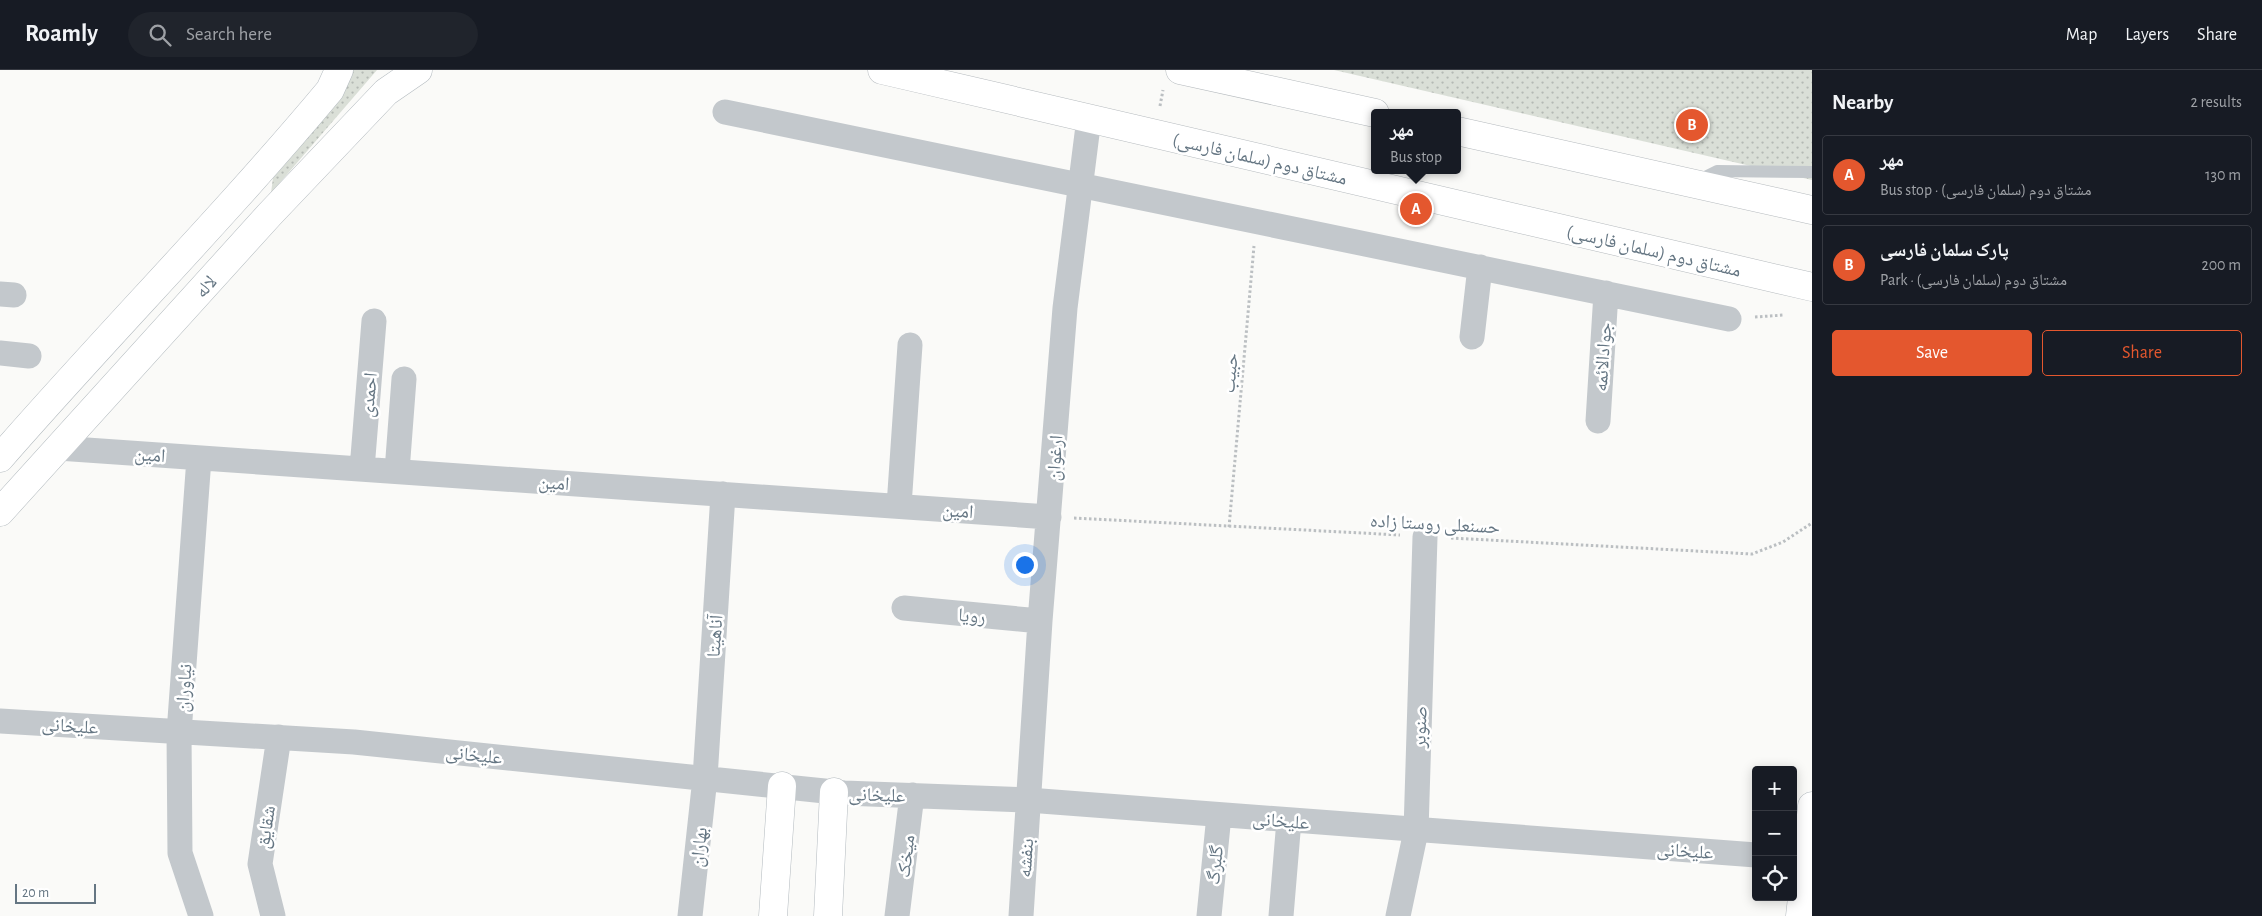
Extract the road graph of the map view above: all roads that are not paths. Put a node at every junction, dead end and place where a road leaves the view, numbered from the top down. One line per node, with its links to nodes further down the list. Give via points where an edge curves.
1 (340, 70): 12 (main road, لاله, via 330,90)
2 (418, 70): 14 (main road, لاله, via 386,92)
3 (882, 70): 7 (main road, مشتاق دوم (سلمان فارسی))
4 (1172, 79): 6 (main road)
5 (725, 112): 10 (street)
6 (1371, 112)
7 (1089, 118): 10 (street, ارغوان); 16 (main road, مشتاق دوم (سلمان فارسی))
8 (1461, 133): 11 (main road)
9 (1812, 172): 11 (lane, via 1717,171)
10 (1081, 184): 15 (street); 34 (street, ارغوان, via 1065,308)
11 (1692, 184): 13 (main road)
12 (242, 193): 14 (main road); 27 (main road, لاله)
13 (1812, 210)
14 (270, 214): 26 (main road, لاله)
15 (1480, 267): 17 (street); 20 (street)
16 (1812, 287)
17 (1606, 293): 18 (street); 25 (street, جوادالائمه)
18 (1729, 319)
19 (374, 321): 29 (street, احمدی)
20 (1472, 337)
21 (910, 345): 32 (street)
22 (0, 353): 23 (street)
23 (29, 356)
24 (404, 379): 30 (street)
25 (1598, 421)
26 (58, 448): 28 (street, امین); 33 (main road, لاله)
27 (0, 458)
28 (199, 458): 29 (street, امین); 39 (street, نیاوران)
29 (362, 469): 30 (street, امین)
30 (397, 471): 31 (street, امین)
31 (723, 494): 32 (street, امین); 41 (street, آناهیتا)
32 (899, 506): 34 (street, امین)
33 (0, 512)
34 (1049, 517): 37 (street, ارغوان)
35 (1425, 537): 49 (street, صنوبر)
36 (904, 608): 37 (street, رویا)
37 (1040, 621): 45 (street, ارغوان)
38 (0, 720): 39 (street, علیخانی)
39 (179, 733): 40 (street, علیخانی); 52 (street, نیاوران, via 180,853)
40 (279, 737): 41 (street, علیخانی); 53 (street, شقایق, via 260,864)
41 (705, 778): 42 (street, علیخانی); 54 (street, بهاران)
42 (782, 786): 43 (street, علیخانی); 55 (main road)
43 (834, 792): 44 (street, علیخانی); 56 (main road)
44 (912, 795): 45 (street, علیخانی); 57 (street, میخک)
45 (1028, 800): 47 (street, علیخانی); 58 (street, بنفشه)
46 (1812, 806): 51 (main road)
47 (1219, 815): 48 (street, علیخانی); 59 (street, گلبرگ)
48 (1289, 820): 49 (street, علیخانی); 60 (street)
49 (1416, 831): 50 (street, علیخانی); 61 (street, صنوبر)
50 (1752, 855)
51 (1804, 859): 62 (main road)
52 (201, 916)
53 (273, 916)
54 (690, 916)
55 (773, 916)
56 (828, 916)
57 (897, 916)
58 (1021, 916)
59 (1208, 916)
60 (1281, 916)
61 (1398, 916)
62 (1800, 916)

